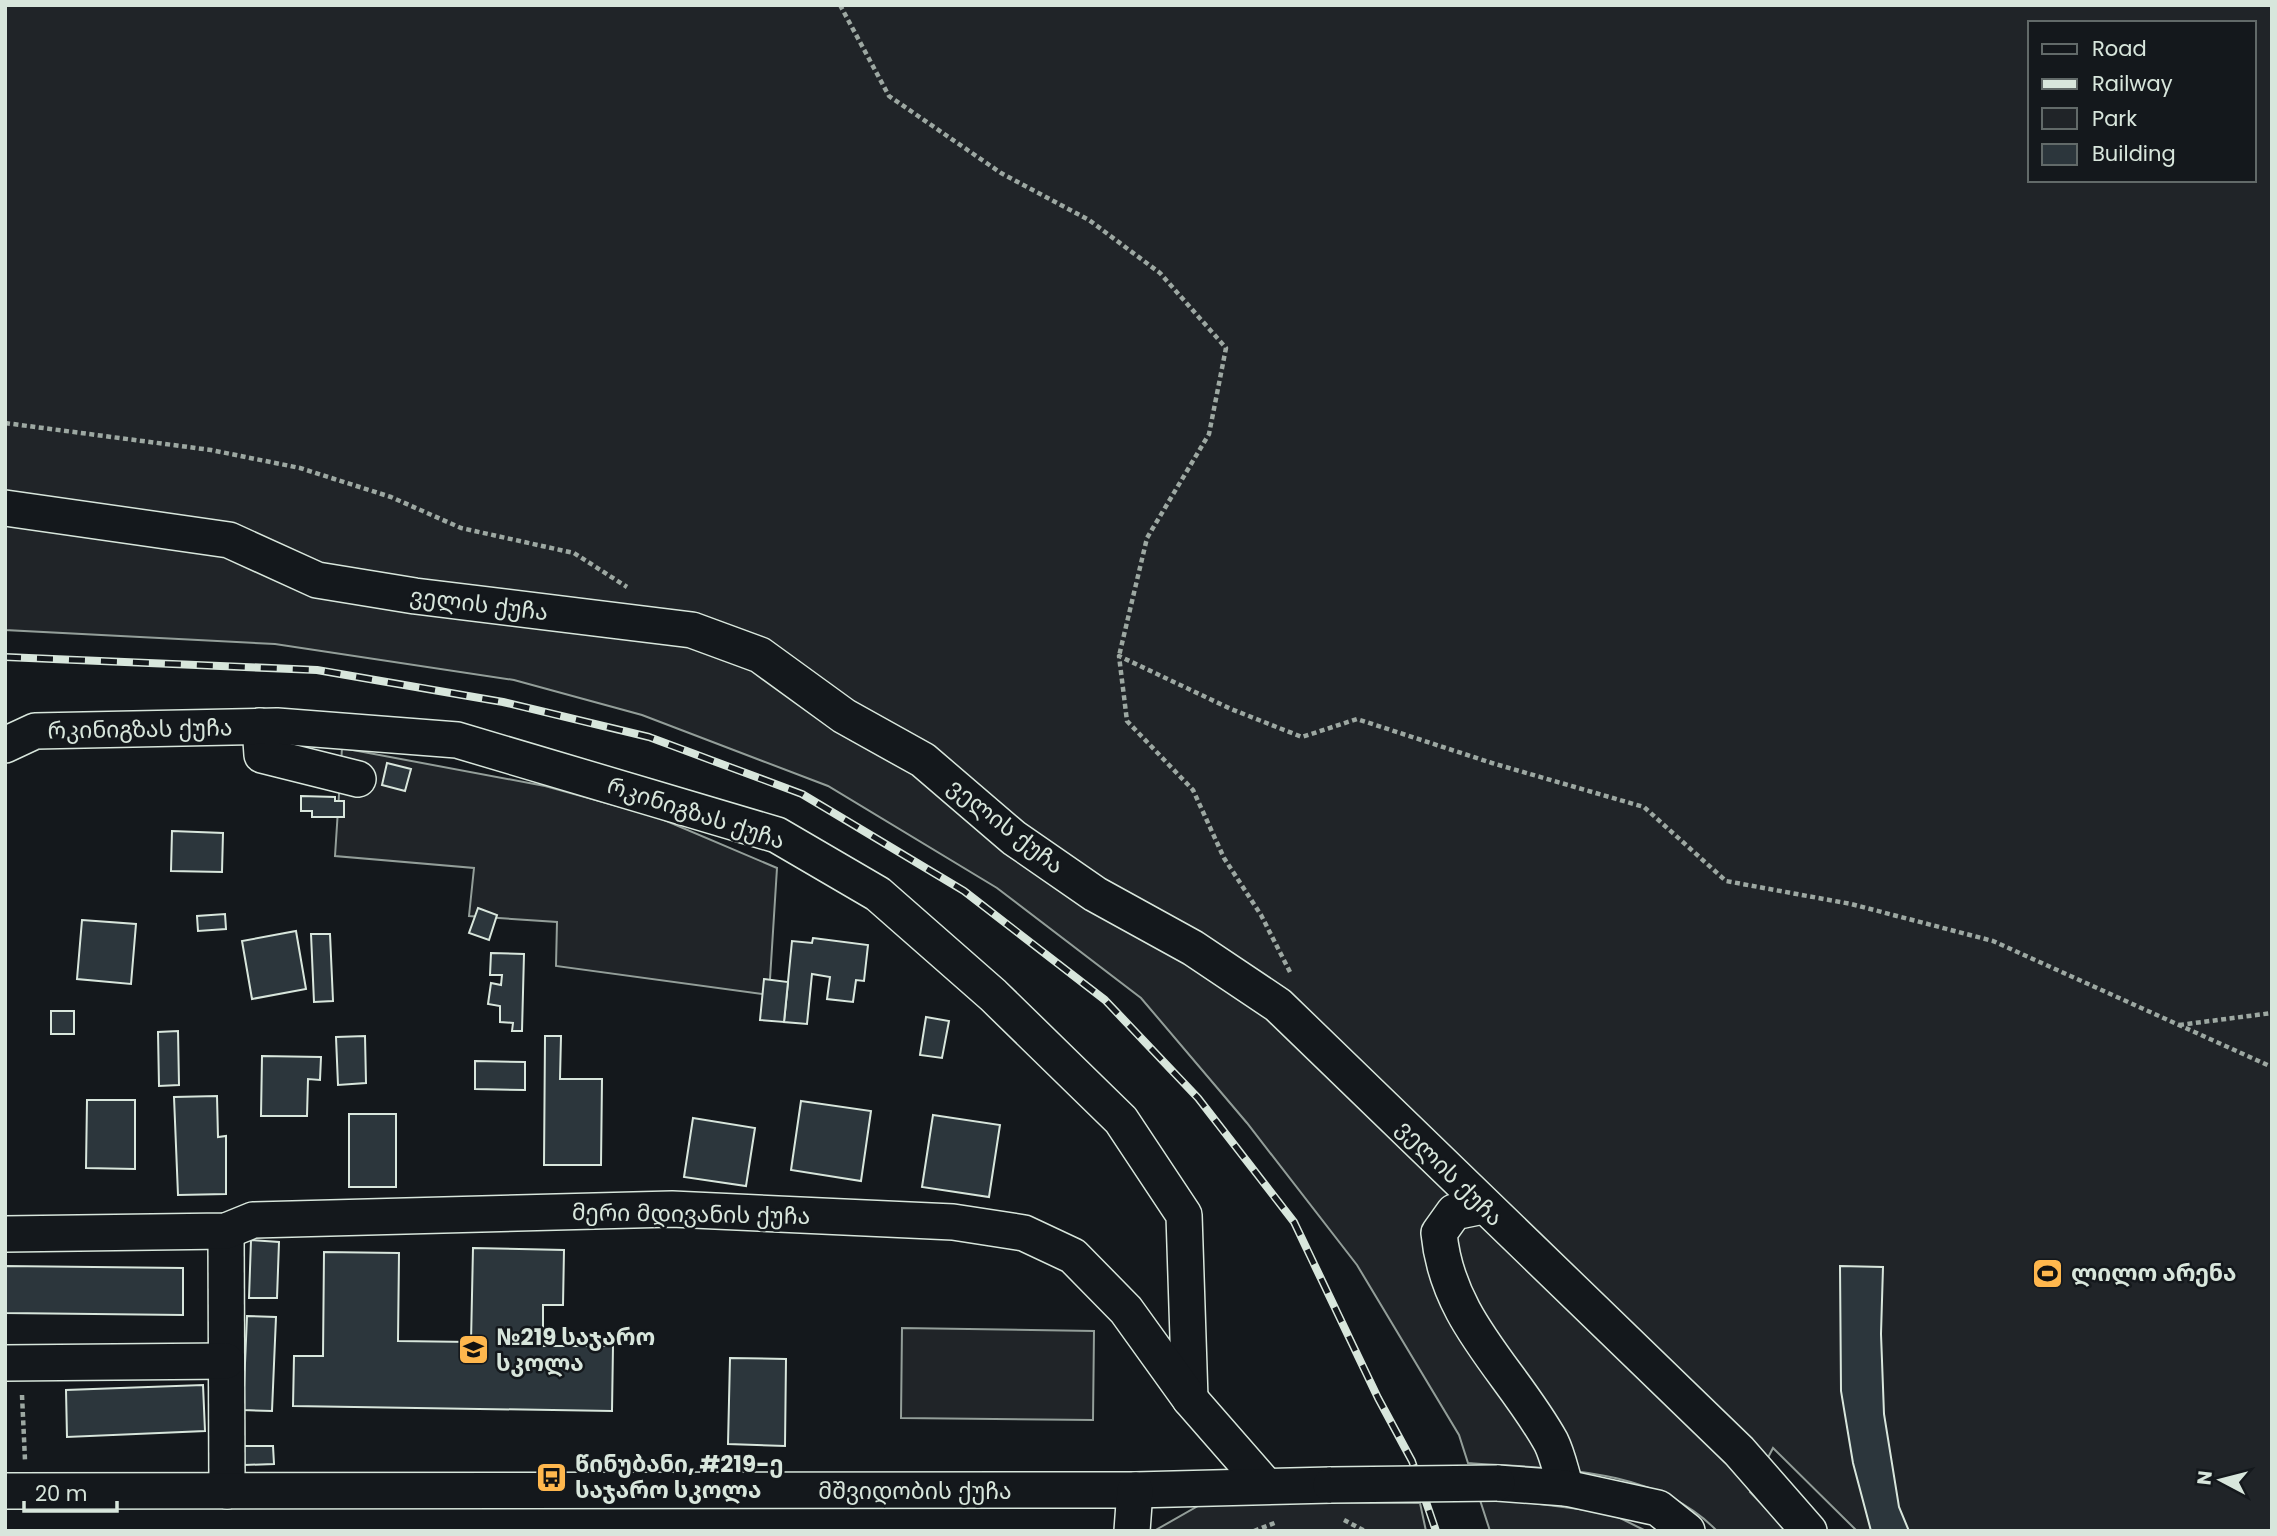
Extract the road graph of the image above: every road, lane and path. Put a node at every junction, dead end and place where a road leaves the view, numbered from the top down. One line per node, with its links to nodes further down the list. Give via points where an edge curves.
1 (840, 5): 5 (path, via 889,96 1001,173 1089,220 1130,250 1160,273 1226,348 1209,434 1147,538)
2 (5, 423): 4 (path, via 211,450 300,468 391,497 461,528 574,553)
3 (5, 508): 10 (street, ველის ქუჩა, via 229,540 317,580 692,630 760,655 844,716 923,760 1014,838 1095,894 1193,948)
4 (638, 595)
5 (1119, 656): 10 (path, via 1127,721 1193,790 1224,858 1261,915 1294,980); 11 (path, via 1302,737 1357,719 1644,807 1726,881 1850,904 1993,941)
6 (260, 726): 7 (street, რკინიგზას ქუჩა, via 36,731); 8 (street, via 262,755); 18 (street, რკინიგზას ქუჩა, via 457,740 777,835 878,894 993,995 1121,1120 1184,1215)
7 (5, 745)
8 (358, 779)
9 (2272, 1013): 11 (path)
10 (1300, 1023): 13 (street, ველის ქუჩა)
11 (2179, 1025): 12 (path)
12 (2272, 1067)
13 (1483, 1206): 20 (street, via 1454,1212 1439,1233 1442,1262 1457,1301 1486,1351 1552,1445); 26 (street, ველის ქუჩა, via 1739,1451)
14 (226, 1231): 15 (street, მერი მდივანის ქუჩა); 16 (street); 18 (street, მერი მდივანის ქუჩა, via 253,1220 672,1209 953,1222 1024,1233 1073,1256 1126,1310)
15 (5, 1234)
16 (226, 1361): 17 (street); 23 (street)
17 (13, 1363): 22 (path)
18 (1190, 1399): 19 (street, მერი მდივანის ქუჩა)
19 (1266, 1486): 20 (street, მშვიდობის ქუჩა, bridge, via 1497,1483); 21 (street, მშვიდობის ქუჩა)
20 (1566, 1488): 25 (street, მშვიდობის ქუჩა, via 1658,1508)
21 (1135, 1490): 23 (street, მშვიდობის ქუჩა); 24 (street)
22 (16, 1491): 23 (street, მშვიდობის ქუჩა)
23 (227, 1491)
24 (1132, 1531)
25 (1688, 1531)
26 (1809, 1531)

